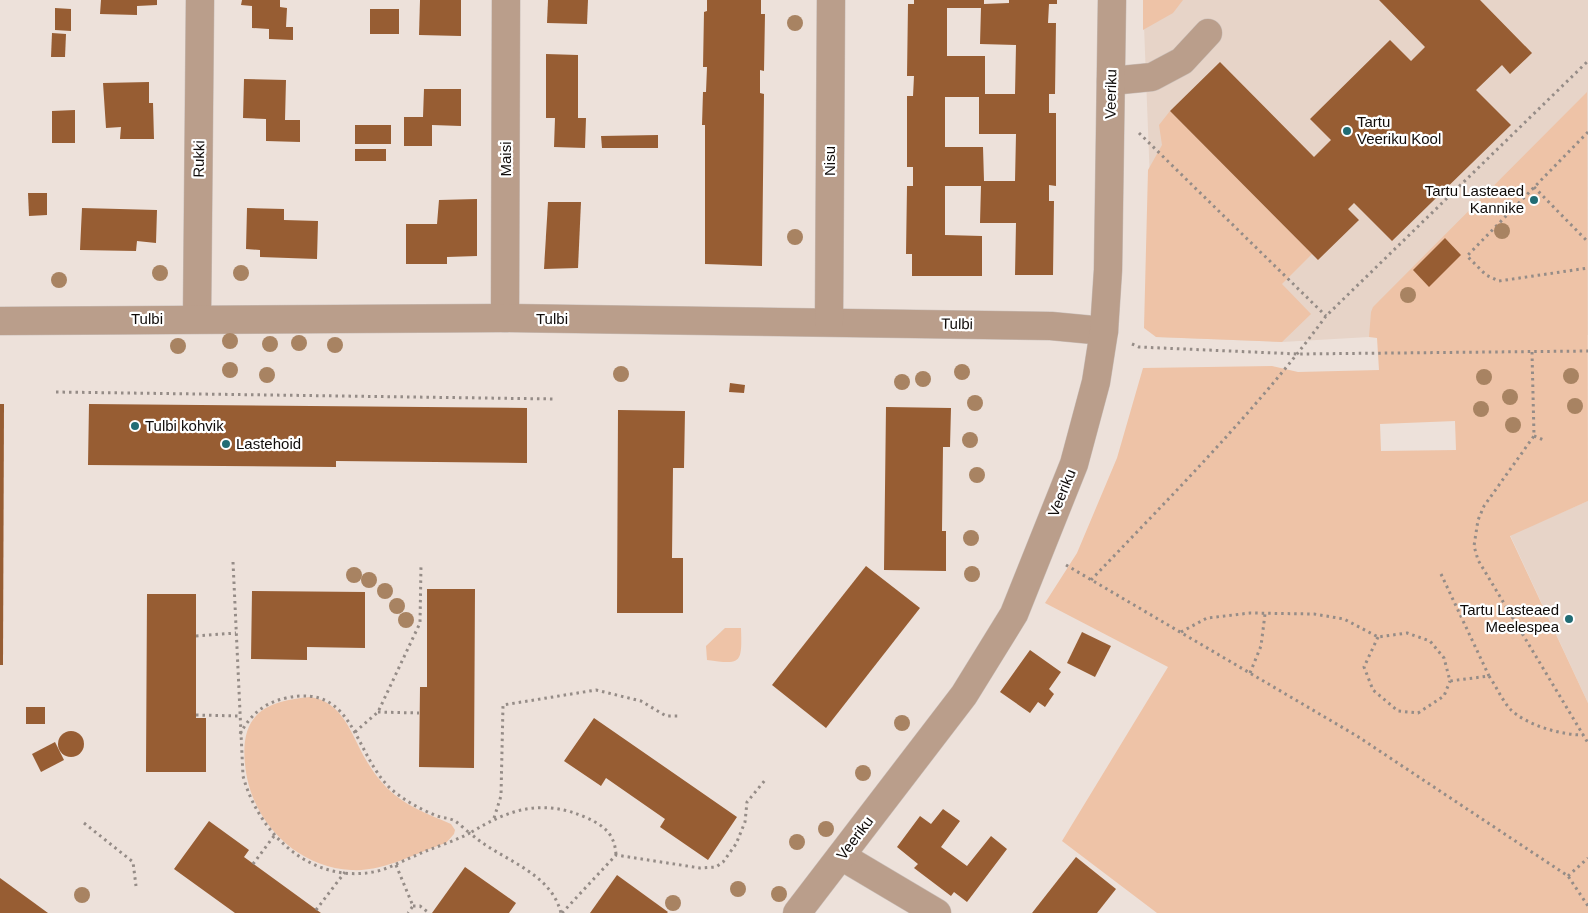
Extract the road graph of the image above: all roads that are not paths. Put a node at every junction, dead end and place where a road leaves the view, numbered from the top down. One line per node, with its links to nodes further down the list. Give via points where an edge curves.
1 (200, 0): 8 (street, Rukki)
2 (506, 0): 7 (street, Maisi)
3 (831, 0): 10 (street, Nisu)
4 (1112, 0): 6 (street, Veeriku)
5 (1208, 33): 6 (street, via 1182,60 1152,77)
6 (1111, 93): 11 (street, Veeriku)
7 (505, 318): 8 (street, Tulbi); 10 (street, Tulbi)
8 (197, 319): 9 (street, Tulbi)
9 (0, 321)
10 (829, 322): 11 (street, Tulbi, via 1051,326)
11 (1104, 331): 12 (street, Veeriku, via 1096,382 1074,464 1014,614 964,695)
12 (841, 856): 13 (street, Veeriku); 14 (street)
13 (798, 913)
14 (937, 913)

